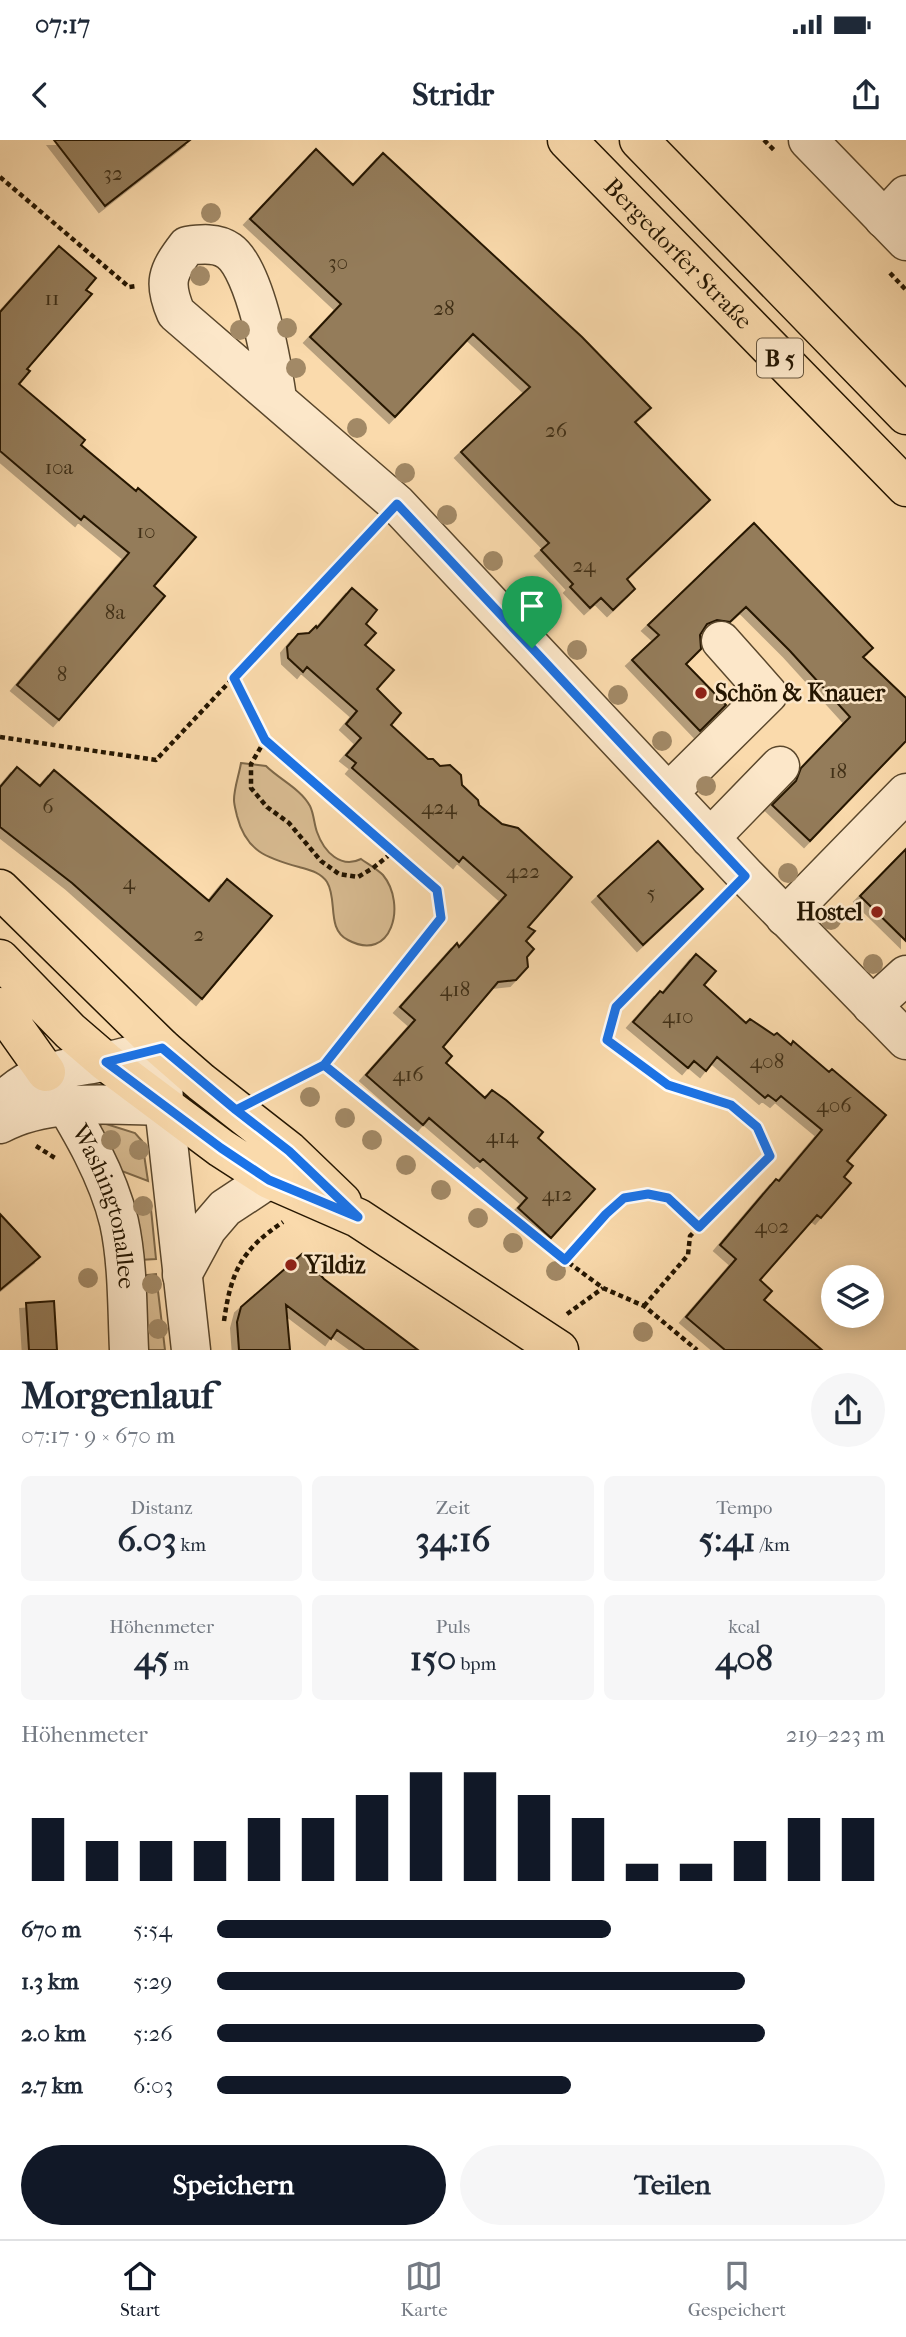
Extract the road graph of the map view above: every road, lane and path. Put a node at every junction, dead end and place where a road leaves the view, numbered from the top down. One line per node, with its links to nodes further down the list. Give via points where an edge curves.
1 (566, 140): 11 (main road, Bergedorfer Straße / B 5)
2 (639, 140): 6 (main road, Bergedorfer Straße / B 5)
3 (651, 140): 6 (main road)
4 (808, 140): 7 (street)
5 (0, 177): 8 (path, via 129,287)
6 (687, 187): 10 (main road, Bergedorfer Straße / B 5)
7 (899, 218)
8 (167, 279): 9 (street, via 177,313); 9 (street, via 187,246 203,243 228,250 243,266 269,342)
9 (277, 398): 12 (street)
10 (906, 415)
11 (906, 487)
12 (397, 504): 14 (path); 18 (street)
13 (721, 641): 18 (street, via 768,694)
14 (234, 678): 15 (path, via 156,760); 16 (path)
15 (0, 737)
16 (265, 740): 21 (path); 21 (path, via 251,764 251,788 321,861 338,874 358,877)
17 (780, 766): 20 (street)
18 (668, 793): 20 (street)
19 (906, 793): 24 (street)
20 (710, 838): 22 (street)
21 (393, 852): 33 (path, via 437,890 441,918)
22 (745, 876): 24 (street); 42 (path, via 616,1007 607,1040 668,1085 731,1105 757,1127 770,1156)
23 (0, 890): 31 (main road)
24 (785, 917): 27 (street)
25 (0, 959): 32 (main road)
26 (906, 975): 27 (street)
27 (872, 1006): 30 (street)
28 (0, 1007): 29 (main road)
29 (21, 1038): 34 (main road); 37 (street, via 15,1074)
30 (906, 1040)
31 (162, 1048): 32 (street); 35 (street); 38 (main road)
32 (106, 1062): 34 (street); 35 (main road)
33 (324, 1065): 38 (path); 43 (path)
34 (46, 1072): 36 (street, Washingtonallee); 37 (street, via 22,1085)
35 (164, 1106): 36 (street); 39 (main road); 44 (street)
36 (67, 1107): 37 (street, via 10,1119); 49 (street, Washingtonallee, via 97,1162 119,1222)
37 (1, 1110)
38 (236, 1110): 40 (main road, via 289,1151)
39 (269, 1180): 40 (main road); 44 (street, via 225,1208 207,1229)
40 (358, 1217): 48 (main road)
41 (287, 1220): 47 (path, via 261,1237 241,1260 229,1290)
42 (699, 1227): 43 (path, via 668,1198 648,1194 624,1198); 46 (path, via 690,1236 688,1255)
43 (565, 1260): 45 (path)
44 (182, 1275): 50 (street)
45 (603, 1287): 46 (path); 48 (path)
46 (644, 1306): 51 (path)
47 (224, 1331)
48 (548, 1343)
49 (130, 1350)
50 (191, 1350)
51 (697, 1350)

